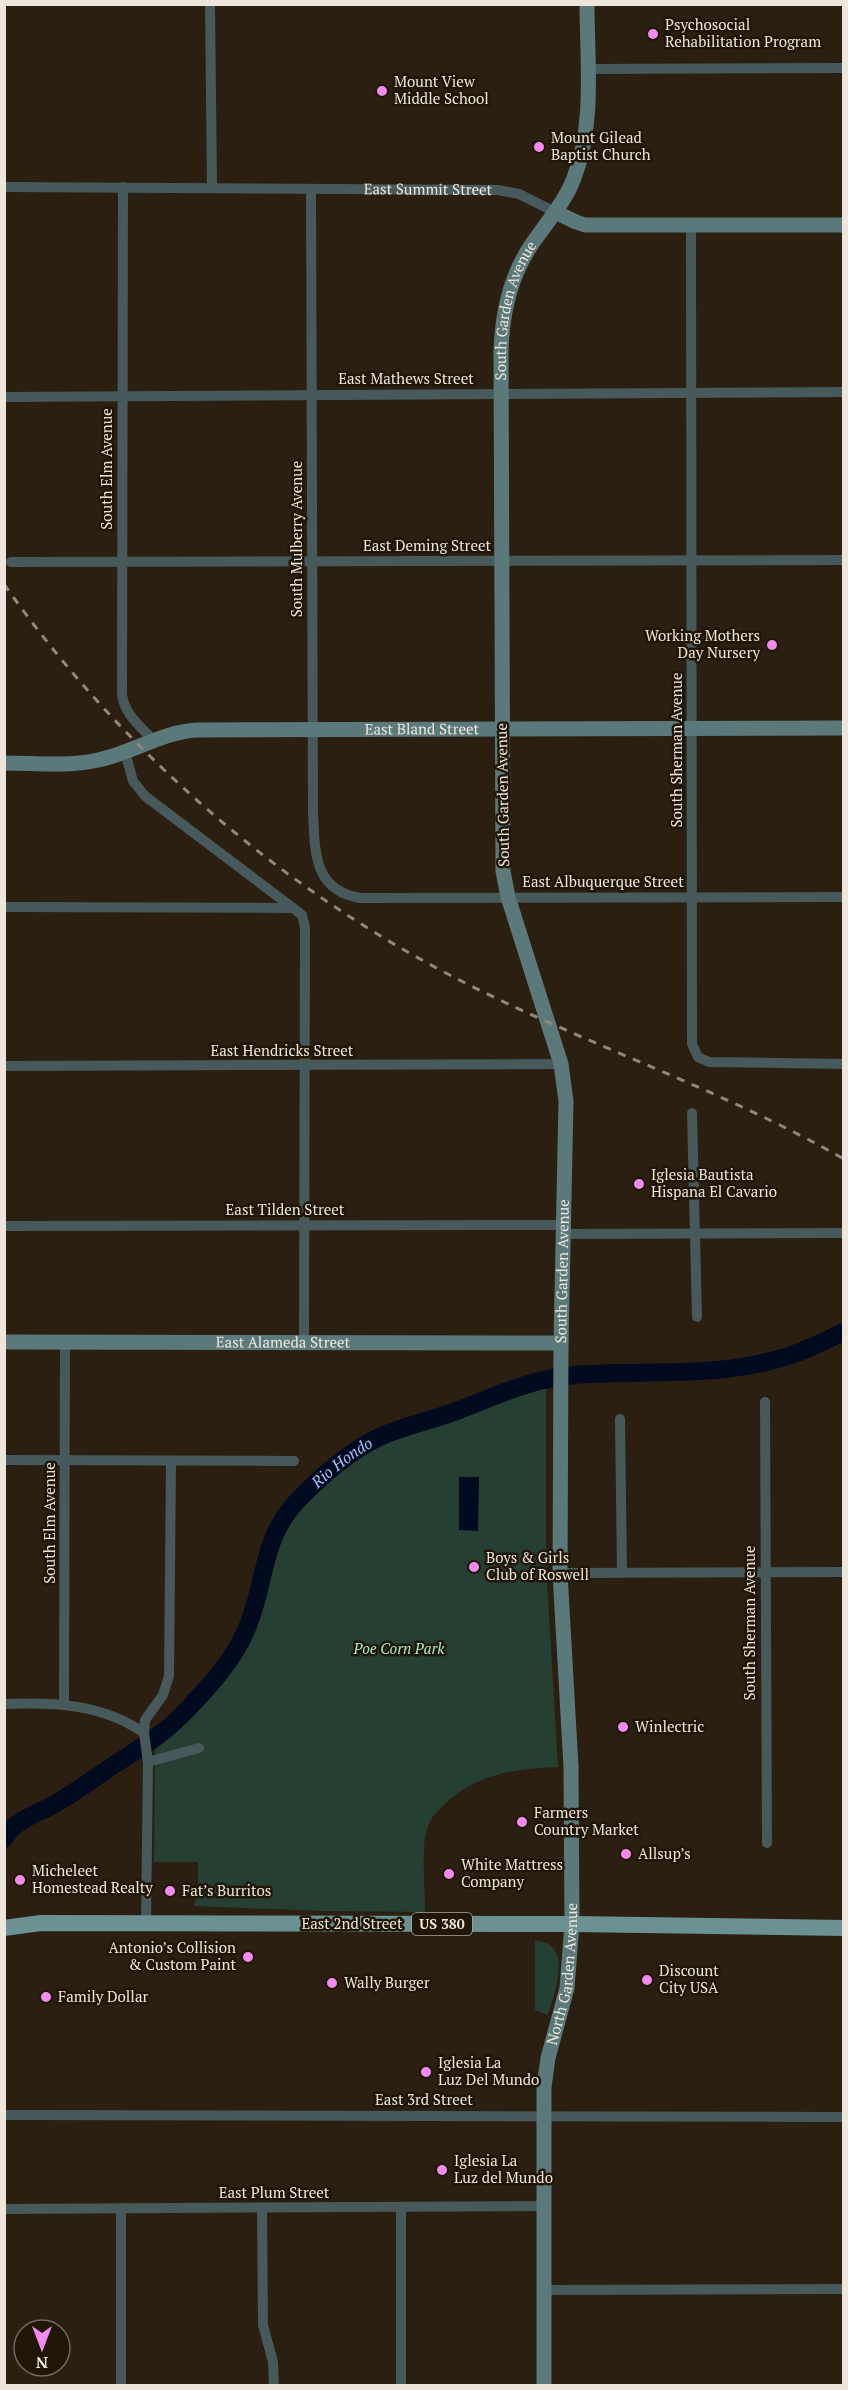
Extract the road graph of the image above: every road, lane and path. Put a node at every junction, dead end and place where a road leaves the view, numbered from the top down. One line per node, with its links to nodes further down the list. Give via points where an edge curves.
1 (210, 4): 7 (street)
2 (587, 4): 4 (street, South Garden Avenue)
3 (843, 68): 4 (street)
4 (587, 69): 9 (street, South Garden Avenue, via 583,149 571,185)
5 (4, 187): 6 (street, East Summit Street)
6 (123, 187): 7 (street, East Summit Street); 16 (street, South Elm Avenue)
7 (212, 188): 8 (street, East Summit Street)
8 (311, 189): 9 (street, East Summit Street, via 510,192); 15 (street, South Mulberry Avenue)
9 (555, 212): 10 (street, East Summit Street, via 585,225); 14 (street, South Garden Avenue, via 525,255 509,293 502,333)
10 (691, 225): 11 (street, East Summit Street); 12 (street, South Sherman Avenue)
11 (843, 225)
12 (691, 392): 13 (street, East Mathews Street); 14 (street, East Mathews Street); 20 (street, South Sherman Avenue)
13 (843, 392)
14 (501, 393): 15 (street, East Mathews Street); 19 (street, South Garden Avenue)
15 (311, 394): 16 (street, East Mathews Street); 23 (street, South Mulberry Avenue)
16 (122, 396): 17 (street, East Mathews Street); 22 (street, South Elm Avenue)
17 (4, 397)
18 (843, 560): 20 (street, East Deming Street)
19 (502, 561): 20 (street, East Deming Street); 23 (street, East Deming Street); 27 (street, South Garden Avenue)
20 (691, 561): 24 (street, South Sherman Avenue)
21 (11, 562): 22 (street, East Deming Street)
22 (122, 562): 23 (street, East Deming Street); 28 (street, South Elm Avenue, via 122,701)
23 (312, 562): 26 (street, South Mulberry Avenue)
24 (693, 728): 25 (street, East Bland Street); 27 (street, East Bland Street); 33 (street, South Sherman Avenue)
25 (843, 728)
26 (312, 729): 27 (street, East Bland Street); 28 (street, East Bland Street, via 189,730); 31 (street, South Mulberry Avenue, via 315,854 320,871)
27 (502, 729): 32 (street, South Garden Avenue, via 502,850)
28 (153, 740): 29 (street, East Bland Street)
29 (125, 752): 30 (street, East Bland Street, via 84,762); 36 (street, via 133,781 145,795)
30 (4, 763)
31 (330, 884): 32 (street, East Albuquerque Street, via 361,898)
32 (508, 897): 33 (street, East Albuquerque Street); 37 (street, South Garden Avenue)
33 (693, 897): 34 (street, East Albuquerque Street); 38 (street, South Sherman Avenue, via 692,1044 698,1057 724,1063)
34 (843, 897)
35 (4, 907): 36 (street)
36 (293, 908): 40 (street, via 302,915 305,927)
37 (561, 1064): 40 (street, East Hendricks Street); 44 (street, South Garden Avenue, via 566,1101)
38 (843, 1064)
39 (4, 1066): 40 (street, East Hendricks Street)
40 (304, 1066): 42 (street)
41 (692, 1113): 45 (street)
42 (304, 1225): 43 (street, East Tilden Street); 44 (street, East Tilden Street); 51 (street)
43 (4, 1226)
44 (565, 1229): 45 (street, East Tilden Street); 50 (street, South Garden Avenue)
45 (694, 1233): 46 (street, East Tilden Street); 47 (street)
46 (843, 1233)
47 (697, 1317)
48 (4, 1342): 49 (street, East Alameda Street)
49 (65, 1342): 51 (street, East Alameda Street); 54 (street, South Elm Avenue)
50 (561, 1343): 51 (street, East Alameda Street); 60 (street, South Garden Avenue)
51 (304, 1344)
52 (765, 1402): 61 (street, South Sherman Avenue)
53 (620, 1419): 58 (street)
54 (65, 1459): 55 (street); 56 (street); 63 (street, South Elm Avenue)
55 (4, 1460)
56 (171, 1461): 57 (street); 64 (street, via 169,1682 148,1714)
57 (294, 1461)
58 (622, 1572): 60 (street); 61 (street)
59 (843, 1572): 61 (street)
60 (560, 1573): 65 (street, South Garden Avenue)
61 (764, 1573): 68 (street, South Sherman Avenue)
62 (4, 1704): 63 (street)
63 (64, 1704): 64 (street, via 128,1723)
64 (145, 1735): 67 (street)
65 (570, 1741): 72 (street, North Garden Avenue)
66 (199, 1748): 67 (street)
67 (148, 1758): 71 (street)
68 (767, 1843)
69 (4, 1917): 70 (main road, East 2nd Street / US 380)
70 (41, 1923): 71 (main road, East 2nd Street / US 380); 73 (main road, East 2nd Street / US 380)
71 (146, 1924): 72 (main road, East 2nd Street / US 380)
72 (572, 1924): 74 (main road, East 2nd Street / US 380); 76 (street, North Garden Avenue, via 569,1976 548,2058)
73 (4, 1928)
74 (843, 1928)
75 (4, 2115): 76 (street, East 3rd Street)
76 (543, 2115): 77 (street, East 3rd Street); 78 (street, North Garden Avenue)
77 (843, 2117)
78 (544, 2206): 81 (street, East Plum Street); 84 (street, North Garden Avenue)
79 (121, 2208): 80 (street, East Plum Street); 82 (street, East Plum Street); 85 (street)
80 (262, 2208): 81 (street, East Plum Street); 86 (street, via 263,2325 273,2362)
81 (401, 2208): 87 (street)
82 (4, 2209)
83 (843, 2289): 84 (street)
84 (544, 2290): 88 (street, North Garden Avenue)
85 (121, 2385)
86 (274, 2385)
87 (401, 2385)
88 (544, 2385)

